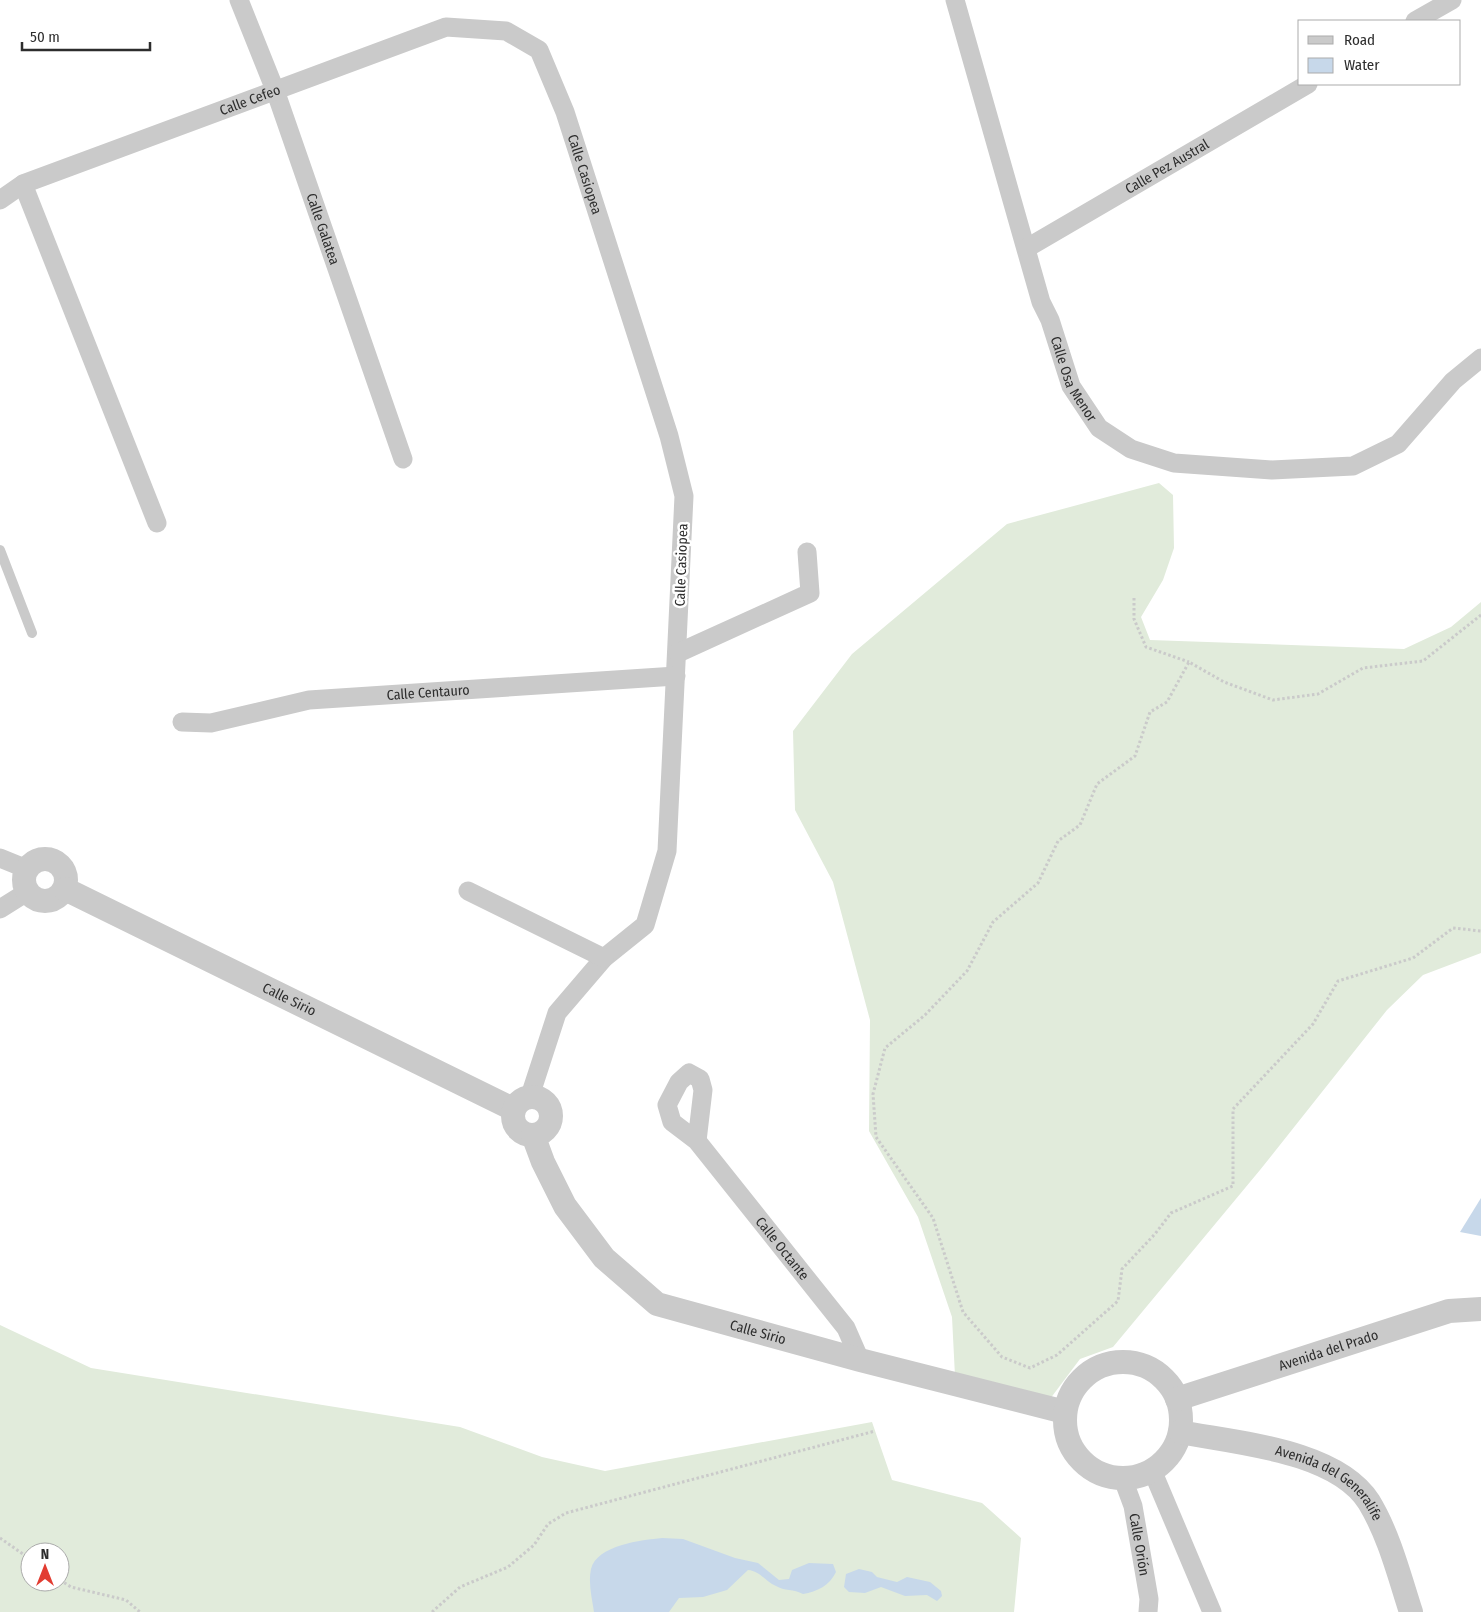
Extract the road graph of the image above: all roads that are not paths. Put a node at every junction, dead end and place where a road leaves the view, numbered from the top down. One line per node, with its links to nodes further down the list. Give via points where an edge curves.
1 (239, 0): 7 (street, Calle Galatea)
2 (955, 0): 10 (street, Calle Osa Menor)
3 (1452, 0): 4 (street)
4 (1417, 20)
5 (506, 31): 7 (street, Calle Cefeo, via 446,26); 17 (street, Calle Casiopea, via 539,50 565,112 669,436 684,496)
6 (1306, 85): 10 (street, Calle Pez Austral)
7 (275, 90): 8 (street, Calle Cefeo); 12 (street, Calle Galatea)
8 (24, 184): 9 (street, Calle Cefeo); 13 (street)
9 (0, 200)
10 (1026, 248): 11 (street, Calle Osa Menor, via 1071,386 1099,428 1131,449 1174,463 1272,470 1353,466 1398,444 1453,381)
11 (1481, 358)
12 (403, 459)
13 (157, 523)
14 (0, 550): 16 (lane)
15 (807, 552): 17 (street, via 810,593)
16 (32, 633)
17 (678, 653): 18 (street, Calle Casiopea)
18 (676, 676): 19 (street, Calle Centauro, via 309,700 212,723); 25 (street, Calle Casiopea, via 668,851 645,925)
19 (182, 722)
20 (0, 858): 21 (street)
21 (27, 880): 22 (street, via 33,898 42,902 60,896); 22 (street, via 34,862 44,859 55,861 67,878); 24 (street)
22 (65, 889): 26 (street, Calle Sirio)
23 (468, 891): 25 (street)
24 (0, 909)
25 (604, 958): 26 (street, Calle Casiopea, via 557,1013)
26 (522, 1103): 27 (street, via 512,1117 519,1130); 27 (street, via 545,1101 552,1114 547,1128)
27 (534, 1135): 30 (street, Calle Sirio, via 543,1162 565,1206 604,1258 657,1304)
28 (697, 1141): 30 (street, Calle Octante, via 846,1328)
29 (1481, 1309): 31 (street, Avenida del Prado, via 1449,1311)
30 (860, 1360): 32 (street, Calle Sirio)
31 (1178, 1399): 32 (street, via 1166,1380 1148,1367 1127,1362 1105,1364 1085,1375 1071,1392); 33 (street)
32 (1064, 1412): 35 (street, via 1065,1432 1073,1451 1086,1466 1104,1475)
33 (1180, 1432): 34 (street, via 1175,1447); 38 (street, Avenida del Generalife, via 1278,1451 1333,1470 1352,1483 1368,1501 1385,1536)
34 (1152, 1470): 35 (street); 37 (street)
35 (1123, 1478): 36 (street, Calle Orión, via 1134,1515 1149,1599)
36 (1148, 1612)
37 (1212, 1612)
38 (1411, 1612)

